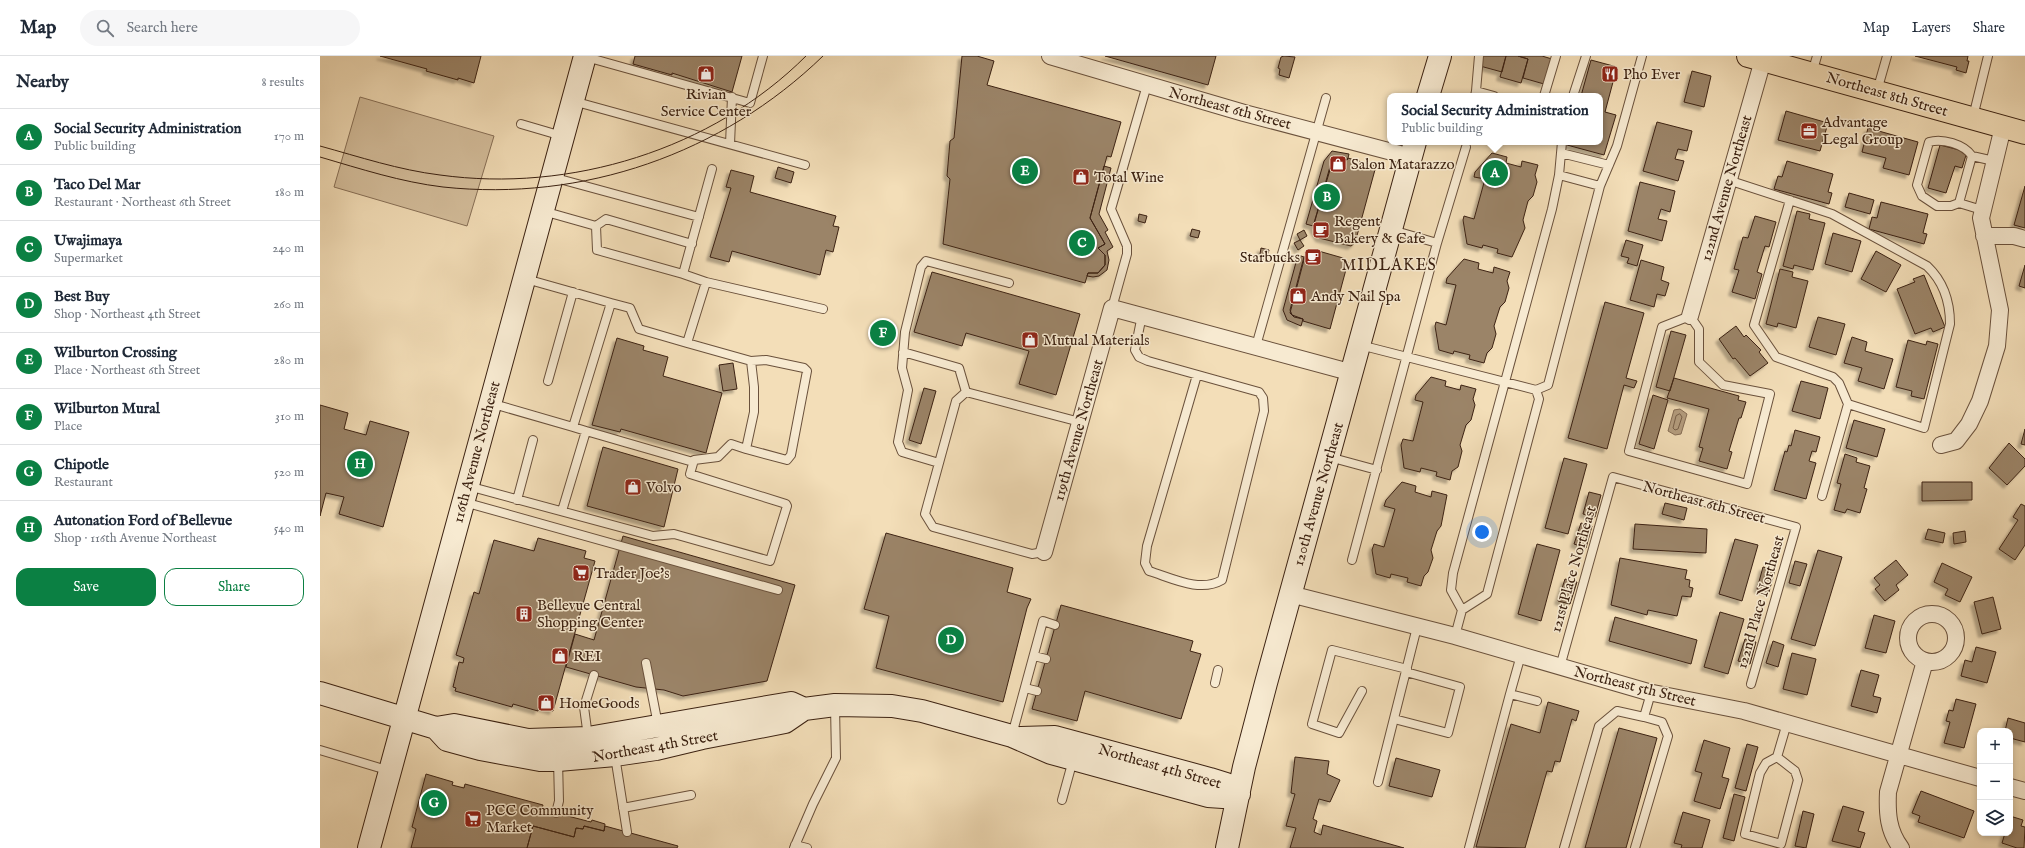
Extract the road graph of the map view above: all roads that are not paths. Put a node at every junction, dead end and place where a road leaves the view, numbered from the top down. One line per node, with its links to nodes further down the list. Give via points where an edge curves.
1 (585, 56): 19 (lane); 21 (main road, 116th Avenue Northeast)
2 (763, 56): 19 (lane, via 750,103)
3 (1050, 56): 13 (street, Northeast 6th Street)
4 (1440, 56): 15 (main road)
5 (1479, 56): 16 (lane)
6 (1556, 56): 17 (lane)
7 (1586, 56): 18 (lane)
8 (1642, 56): 38 (lane, via 1617,146)
9 (1887, 56): 14 (lane)
10 (1988, 56): 22 (lane)
11 (1766, 59): 12 (main road, Northeast 8th Street); 42 (street, 122nd Avenue Northeast)
12 (1815, 65): 14 (main road, Northeast 8th Street)
13 (1147, 85): 25 (street, Northeast 6th Street); 61 (lane, via 1111,209 1127,246)
14 (1877, 92): 22 (main road, Northeast 8th Street)
15 (1429, 93)
16 (1475, 93)
17 (1545, 93)
18 (1574, 93)
19 (732, 98): 28 (lane)
20 (1326, 98): 25 (lane)
21 (572, 101): 27 (main road, 116th Avenue Northeast); 28 (lane)
22 (1972, 118): 24 (main road, Northeast 8th Street)
23 (521, 124): 27 (lane)
24 (2003, 127): 26 (main road, Northeast 8th Street); 36 (street)
25 (1316, 131): 30 (street, Northeast 6th Street); 67 (lane)
26 (2025, 133)
27 (563, 136): 41 (main road, 116th Avenue Northeast)
28 (730, 144): 37 (lane)
29 (1387, 145): 33 (street, Northeast 6th Street)
30 (1387, 145)
31 (1562, 145): 34 (lane)
32 (1466, 147): 53 (lane)
33 (1413, 150): 50 (main road, 120th Avenue Northeast)
34 (1561, 153): 38 (lane); 40 (lane)
35 (1972, 156): 36 (lane); 45 (lane); 45 (lane, via 1967,148 1937,140 1929,142 1917,185 1922,196 1936,206)
36 (1994, 161): 46 (street)
37 (805, 165)
38 (1609, 165): 43 (lane)
39 (712, 169): 48 (lane)
40 (1559, 171): 43 (lane); 74 (lane, via 1552,209)
41 (552, 176): 47 (main road, 116th Avenue Northeast); 48 (lane)
42 (1728, 180): 44 (lane); 64 (street, 122nd Avenue Northeast)
43 (1600, 186): 75 (lane, via 1548,385)
44 (1790, 200): 78 (lane, via 1754,325 1776,357 1833,377 1839,383); 78 (lane, via 1832,214 1927,266 1937,275 1945,293 1950,324 1924,428)
45 (1959, 203): 46 (lane)
46 (1982, 210): 51 (street)
47 (542, 211): 49 (lane); 56 (main road, 116th Avenue Northeast)
48 (699, 217): 54 (lane)
49 (596, 226): 54 (lane, via 606,219); 55 (lane, via 597,250)
50 (1392, 230): 53 (lane); 66 (main road, 120th Avenue Northeast)
51 (1984, 236): 52 (street, via 2014,236); 83 (street, via 2000,310 1997,346 1980,401 1969,424 1956,441)
52 (2025, 239)
53 (1437, 243): 69 (lane)
54 (692, 244): 55 (lane)
55 (683, 274): 57 (lane)
56 (524, 279): 59 (lane); 77 (main road, 116th Avenue Northeast)
57 (706, 282): 62 (lane); 65 (lane)
58 (1009, 283): 68 (lane, via 926,261 921,267 905,332)
59 (574, 292): 60 (lane); 73 (lane)
60 (611, 303): 65 (lane, via 630,308 639,329); 80 (lane)
61 (1112, 308): 63 (street); 79 (street, 119th Avenue Northeast)
62 (823, 309)
63 (1142, 316): 67 (street); 72 (lane, via 1135,350 1139,357)
64 (1690, 316): 64 (lane, via 1662,327 1630,451 1747,484 1770,394 1723,384 1699,362 1699,329)
65 (688, 343): 70 (lane)
66 (1360, 345): 69 (lane); 71 (main road, 120th Avenue Northeast)
67 (1256, 346): 71 (street)
68 (903, 352): 76 (lane, via 959,368); 87 (lane, via 902,368 908,390 898,442 902,452)
69 (1407, 357): 74 (lane); 88 (lane)
70 (750, 361): 84 (lane, via 754,412); 84 (lane, via 766,360 804,368 807,375 789,458 787,460)
71 (1353, 373): 85 (main road, 120th Avenue Northeast)
72 (1197, 375): 72 (lane, via 1259,392 1263,398 1264,411 1222,580 1201,586 1149,572 1145,564 1147,546)
73 (548, 381)
74 (1505, 382): 75 (lane); 99 (lane, via 1453,573 1451,590)
75 (1536, 390): 99 (lane, via 1539,399 1487,594)
76 (966, 392): 79 (lane); 87 (lane, via 956,401)
77 (490, 403): 80 (lane); 90 (main road, 116th Avenue Northeast)
78 (1848, 404): 91 (lane)
79 (1080, 422): 95 (street, 119th Avenue Northeast)
80 (573, 427): 81 (lane)
81 (586, 431): 86 (lane); 93 (lane)
82 (533, 440): 92 (lane)
83 (1941, 445)
84 (746, 449): 86 (lane, via 731,444 718,458)
85 (1329, 457): 88 (lane); 98 (main road, 120th Avenue Northeast)
86 (693, 462): 93 (lane, via 690,474 786,505 771,560 674,534 653,536)
87 (939, 463): 95 (lane, via 925,514 933,527 1032,554)
88 (1376, 470): 96 (lane)
89 (1613, 477): 94 (lane, Northeast 6th Street); 108 (lane, 121st Place Northeast)
90 (465, 494): 92 (lane); 97 (lane, via 630,552); 124 (main road, 116th Avenue Northeast)
91 (1822, 496)
92 (517, 500): 93 (lane)
93 (562, 511)
94 (1796, 527): 113 (lane, 122nd Place Northeast)
95 (1044, 552)
96 (1352, 560)
97 (778, 590)
98 (1290, 594): 101 (street, Northeast 5th Street); 141 (main road, 120th Avenue Northeast)
99 (1462, 610): 102 (lane)
100 (1055, 625): 104 (lane, via 1043,621)
101 (1417, 627): 102 (street, Northeast 5th Street); 110 (lane)
102 (1455, 636): 103 (street, Northeast 5th Street)
103 (1521, 655): 108 (street, Northeast 5th Street); 119 (lane)
104 (1034, 656): 105 (lane); 114 (lane)
105 (1046, 659)
106 (1925, 661): 132 (street)
107 (646, 663): 127 (lane)
108 (1560, 667): 118 (street, Northeast 5th Street)
109 (1218, 670): 112 (lane)
110 (1406, 670): 116 (lane, via 1332,650 1312,724 1339,733); 125 (lane); 125 (lane, via 1460,687 1448,733)
111 (594, 675): 129 (lane, via 584,707)
112 (1215, 683)
113 (1752, 684)
114 (1025, 688): 115 (lane); 128 (lane)
115 (1037, 691)
116 (1362, 691)
117 (320, 693): 124 (main road, Northeast 4th Street)
118 (1651, 693): 123 (lane); 126 (street, Northeast 5th Street, via 1744,711)
119 (1510, 694): 120 (lane); 151 (lane)
120 (1537, 702)
121 (835, 705): 122 (main road, Northeast 4th Street); 128 (main road, Northeast 4th Street, via 892,706 922,711); 147 (lane, via 836,758)
122 (804, 709): 127 (main road, Northeast 4th Street, via 791,703); 133 (main road, Northeast 4th Street, via 785,722)
123 (1644, 717): 152 (lane, via 1616,711 1598,726); 153 (lane, via 1662,722 1668,736)
124 (405, 719): 130 (main road, Northeast 4th Street, via 436,728 446,740 480,749 540,760); 136 (main road, 116th Avenue Northeast)
125 (1394, 719): 138 (lane)
126 (1787, 723): 132 (street, Northeast 5th Street); 134 (lane)
127 (658, 727): 129 (main road, Northeast 4th Street)
128 (1016, 737): 135 (main road, Northeast 4th Street, via 1051,754); 141 (main road, Northeast 4th Street, via 1055,736 1210,778 1226,784)
129 (588, 738): 130 (main road, Northeast 4th Street)
130 (557, 749): 133 (main road, Northeast 4th Street); 145 (lane, via 559,801)
131 (320, 750): 136 (lane)
132 (1898, 754): 137 (street, Northeast 5th Street); 154 (street, via 1887,806 1890,827)
133 (615, 756): 144 (lane)
134 (1777, 757): 134 (lane, via 1795,771 1798,780 1781,844 1744,834 1760,772 1766,763)
135 (1073, 760): 141 (main road, Northeast 4th Street, via 1208,796); 143 (lane)
136 (391, 771): 148 (main road, 116th Avenue Northeast)
137 (1977, 777)
138 (1378, 782)
139 (2013, 788): 140 (street)
140 (2025, 791)
141 (1239, 794): 150 (main road, 120th Avenue Northeast)
142 (691, 795): 144 (lane)
143 (1062, 800)
144 (623, 808): 146 (lane)
145 (556, 813)
146 (627, 832)
147 (794, 846): 149 (lane)
148 (369, 848)
149 (807, 848)
150 (1227, 848)
151 (1469, 848)
152 (1564, 848)
153 (1635, 848)
154 (1901, 848)

